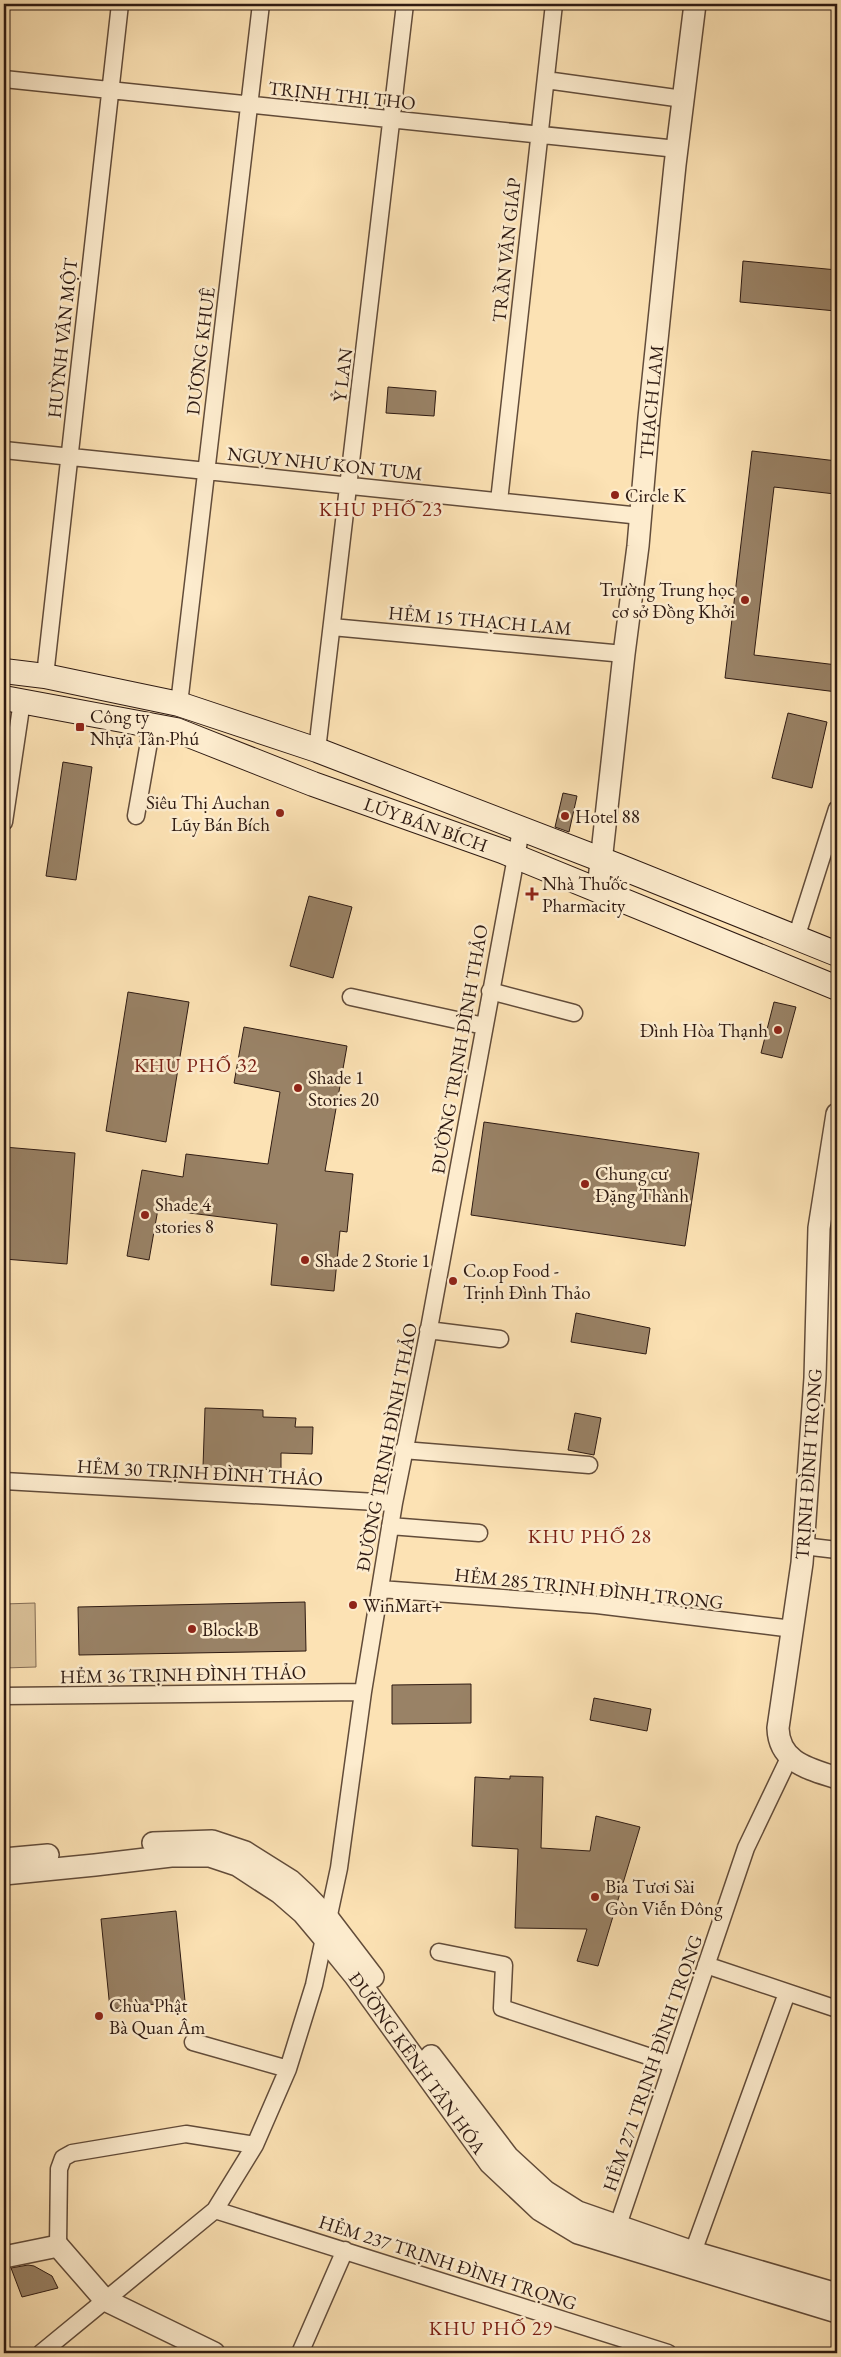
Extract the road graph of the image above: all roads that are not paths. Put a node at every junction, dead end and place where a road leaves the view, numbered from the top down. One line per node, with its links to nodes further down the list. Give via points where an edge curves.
1 (120, 4): 8 (street, HUỲNH VĂN MỘT)
2 (262, 4): 10 (street, DƯƠNG KHUÊ)
3 (405, 4): 11 (street, Ỷ LAN)
4 (554, 4): 7 (street, TRẦN VĂN GIÁP)
5 (695, 4): 9 (street, THẠCH LAM)
6 (4, 79): 8 (street, TRỊNH THỊ THO)
7 (546, 80): 9 (street); 12 (street, TRẦN VĂN GIÁP)
8 (110, 90): 10 (street, TRỊNH THỊ THO); 15 (street, HUỲNH VĂN MỘT)
9 (683, 98): 13 (street, THẠCH LAM)
10 (250, 105): 11 (street, TRỊNH THỊ THO); 16 (street, DƯƠNG KHUÊ)
11 (391, 120): 12 (street, TRỊNH THỊ THO); 17 (street, Ỷ LAN)
12 (538, 136): 13 (street, TRỊNH THỊ THO); 18 (street, TRẦN VĂN GIÁP)
13 (677, 149): 19 (street, THẠCH LAM)
14 (4, 450): 15 (street, NGỤY NHƯ KON TUM)
15 (69, 457): 16 (street, NGỤY NHƯ KON TUM); 23 (street, HUỲNH VĂN MỘT)
16 (206, 471): 17 (street, NGỤY NHƯ KON TUM); 25 (street, DƯƠNG KHUÊ)
17 (349, 486): 18 (street, NGỤY NHƯ KON TUM); 20 (street, Ỷ LAN)
18 (498, 501): 19 (street, NGỤY NHƯ KON TUM)
19 (641, 516): 21 (street, THẠCH LAM)
20 (332, 627): 21 (street, HẺM 15 THẠCH LAM); 27 (street, Ỷ LAN)
21 (624, 654): 33 (street, THẠCH LAM)
22 (4, 670): 23 (main road, LŨY BÁN BÍCH)
23 (45, 676): 25 (main road, LŨY BÁN BÍCH)
24 (13, 700): 26 (main road, LŨY BÁN BÍCH); 30 (street)
25 (179, 704): 27 (main road, LŨY BÁN BÍCH)
26 (152, 725): 29 (street); 32 (main road, LŨY BÁN BÍCH, via 176,730 313,784)
27 (317, 750): 31 (main road, LŨY BÁN BÍCH)
28 (837, 808): 35 (street)
29 (136, 816)
30 (4, 822)
31 (521, 830): 32 (street, ĐƯỜNG TRỊNH ĐÌNH THẢO); 33 (main road, LŨY BÁN BÍCH)
32 (515, 856): 34 (main road, LŨY BÁN BÍCH); 38 (street, ĐƯỜNG TRỊNH ĐÌNH THẢO)
33 (601, 859): 34 (street, THẠCH LAM); 35 (main road, LŨY BÁN BÍCH)
34 (598, 889): 37 (main road, LŨY BÁN BÍCH)
35 (796, 938): 36 (main road, LŨY BÁN BÍCH)
36 (837, 954)
37 (837, 988)
38 (490, 991): 40 (street); 41 (street, ĐƯỜNG TRỊNH ĐÌNH THẢO)
39 (351, 997): 41 (street)
40 (574, 1013)
41 (484, 1026): 43 (street, ĐƯỜNG TRỊNH ĐÌNH THẢO)
42 (837, 1114): 51 (street, TRỊNH ĐÌNH TRỌNG, via 819,1228 815,1378)
43 (428, 1330): 44 (street); 45 (street, ĐƯỜNG TRỊNH ĐÌNH THẢO)
44 (500, 1339)
45 (403, 1450): 46 (street); 48 (street, ĐƯỜNG TRỊNH ĐÌNH THẢO)
46 (589, 1465)
47 (4, 1481): 48 (street, HẺM 30 TRỊNH ĐÌNH THẢO)
48 (394, 1503): 49 (street, ĐƯỜNG TRỊNH ĐÌNH THẢO)
49 (390, 1526): 50 (street); 53 (street, ĐƯỜNG TRỊNH ĐÌNH THẢO)
50 (479, 1533)
51 (803, 1546): 52 (street); 54 (street, TRỊNH ĐÌNH TRỌNG)
52 (837, 1550)
53 (380, 1589): 54 (street, HẺM 285 TRỊNH ĐÌNH TRỌNG, via 597,1605); 55 (street, ĐƯỜNG TRỊNH ĐÌNH THẢO)
54 (794, 1629): 57 (street, TRỊNH ĐÌNH TRỌNG, via 778,1728 782,1748)
55 (363, 1692): 56 (street, HẺM 36 TRỊNH ĐÌNH THẢO); 61 (street, ĐƯỜNG TRỊNH ĐÌNH THẢO, via 339,1868)
56 (4, 1696)
57 (790, 1758): 58 (street, via 810,1770); 63 (street, HẺM 271 TRỊNH ĐÌNH TRỌNG, via 746,1848)
58 (837, 1778)
59 (4, 1859): 61 (street, ĐƯỜNG KÊNH TÂN HÓA, via 170,1841 212,1841 245,1852 291,1881)
60 (4, 1874): 61 (street, ĐƯỜNG KÊNH TÂN HÓA, via 171,1856 210,1856 237,1865)
61 (326, 1928): 68 (street, ĐƯỜNG TRỊNH ĐÌNH THẢO, via 314,1985); 71 (street, ĐƯỜNG KÊNH TÂN HÓA, via 508,2157 545,2191)
62 (439, 1952): 67 (street, via 504,1966 502,2008)
63 (706, 1965): 64 (street); 67 (street, HẺM 271 TRỊNH ĐÌNH TRỌNG)
64 (787, 1993): 65 (street); 74 (street)
65 (837, 2009)
66 (193, 2042): 68 (street)
67 (672, 2064): 71 (street, HẺM 271 TRỊNH ĐÌNH TRỌNG)
68 (288, 2069): 69 (street, ĐƯỜNG TRỊNH ĐÌNH THẢO)
69 (255, 2145): 70 (street, ĐƯỜNG TRỊNH ĐÌNH THẢO); 72 (street, via 186,2134 72,2153 63,2158 59,2169)
70 (215, 2210): 73 (street, HẺM 237 TRỊNH ĐÌNH TRỌNG); 77 (street, ĐƯỜNG TRỊNH ĐÌNH THẢO)
71 (615, 2235): 74 (street, ĐƯỜNG KÊNH TÂN HÓA); 78 (street, ĐƯỜNG KÊNH TÂN HÓA)
72 (58, 2246): 75 (street); 77 (street)
73 (345, 2250): 81 (street); 82 (street, HẺM 237 TRỊNH ĐÌNH TRỌNG)
74 (693, 2252): 76 (street, ĐƯỜNG KÊNH TÂN HÓA)
75 (4, 2257)
76 (837, 2294)
77 (105, 2300): 79 (street, ĐƯỜNG TRỊNH ĐÌNH THẢO); 80 (street)
78 (837, 2312)
79 (41, 2353)
80 (214, 2353)
81 (300, 2353)
82 (668, 2353)

